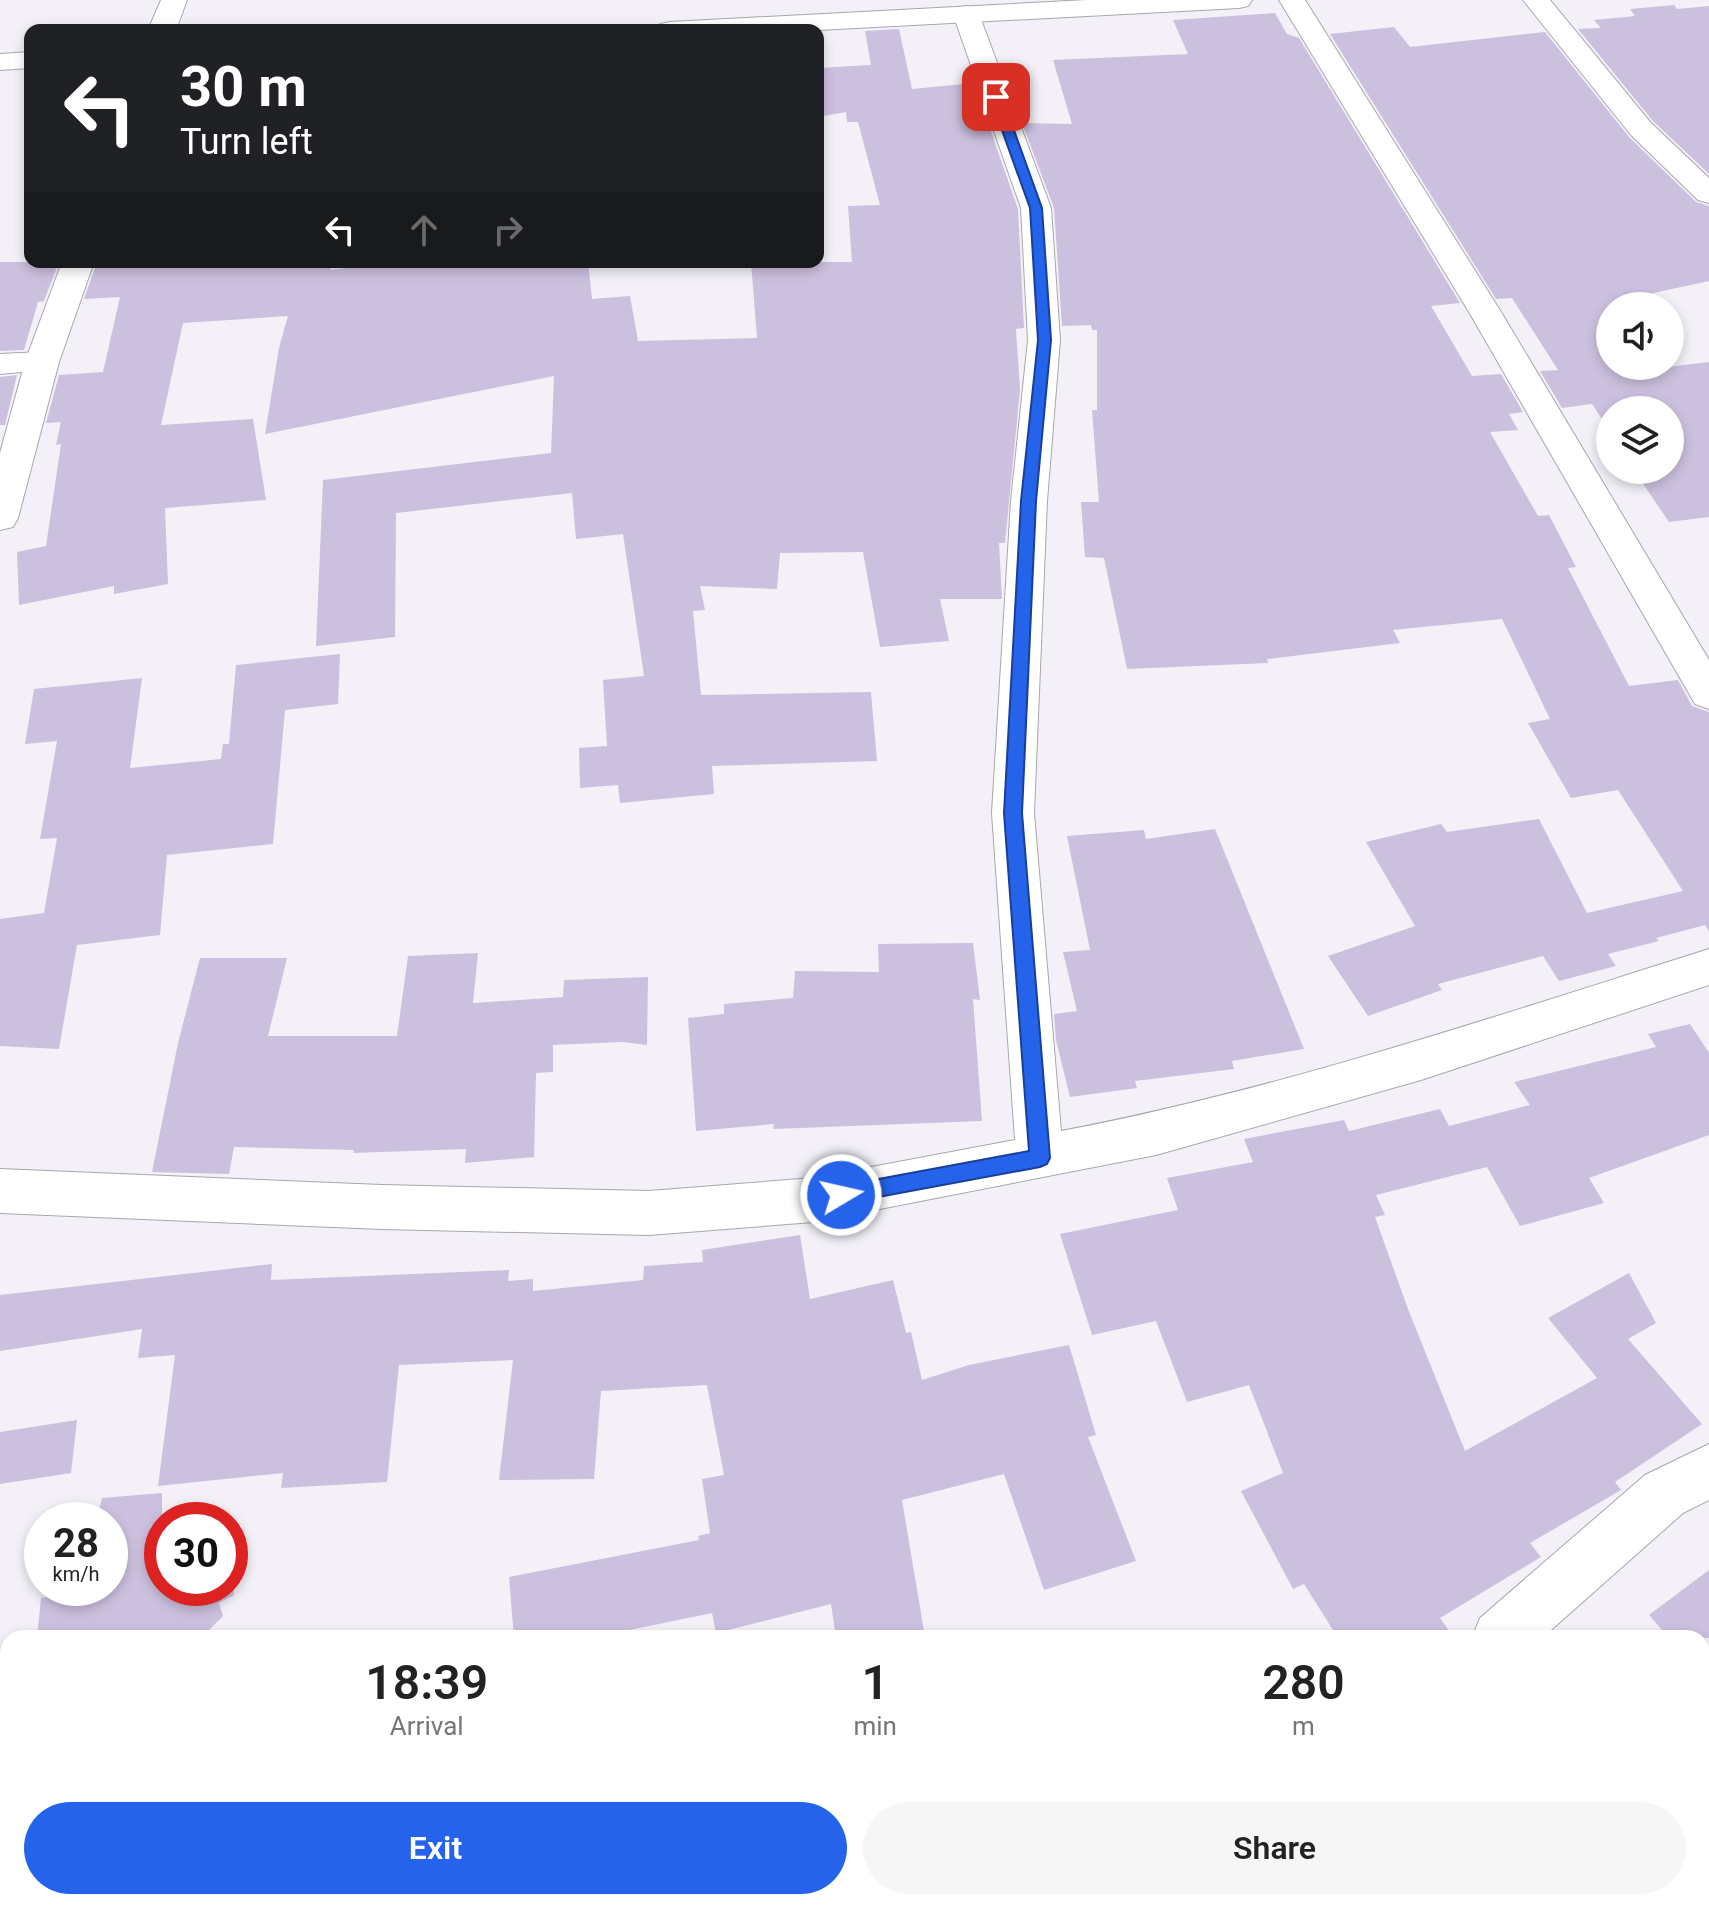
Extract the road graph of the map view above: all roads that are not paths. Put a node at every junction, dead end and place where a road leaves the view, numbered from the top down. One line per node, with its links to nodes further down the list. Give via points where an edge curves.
1 (174, 0): 6 (street)
2 (1239, 0): 5 (street)
3 (1292, 0): 15 (street, via 1485,312)
4 (1536, 0): 10 (street, via 1641,129)
5 (966, 14): 7 (street); 17 (street, via 1037,222 1044,340 1029,501 1013,813)
6 (164, 24)
7 (781, 24)
8 (24, 60): 9 (street)
9 (0, 62)
10 (1709, 194)
11 (76, 268): 12 (street)
12 (42, 362): 13 (street); 14 (street)
13 (0, 364)
14 (0, 518)
15 (1709, 694)
16 (1709, 967): 17 (street, via 1421,1060 1156,1134)
17 (1040, 1158): 18 (street, via 813,1200 649,1213)
18 (0, 1191)
19 (1709, 1471): 20 (street, via 1664,1494)
20 (1509, 1630)

